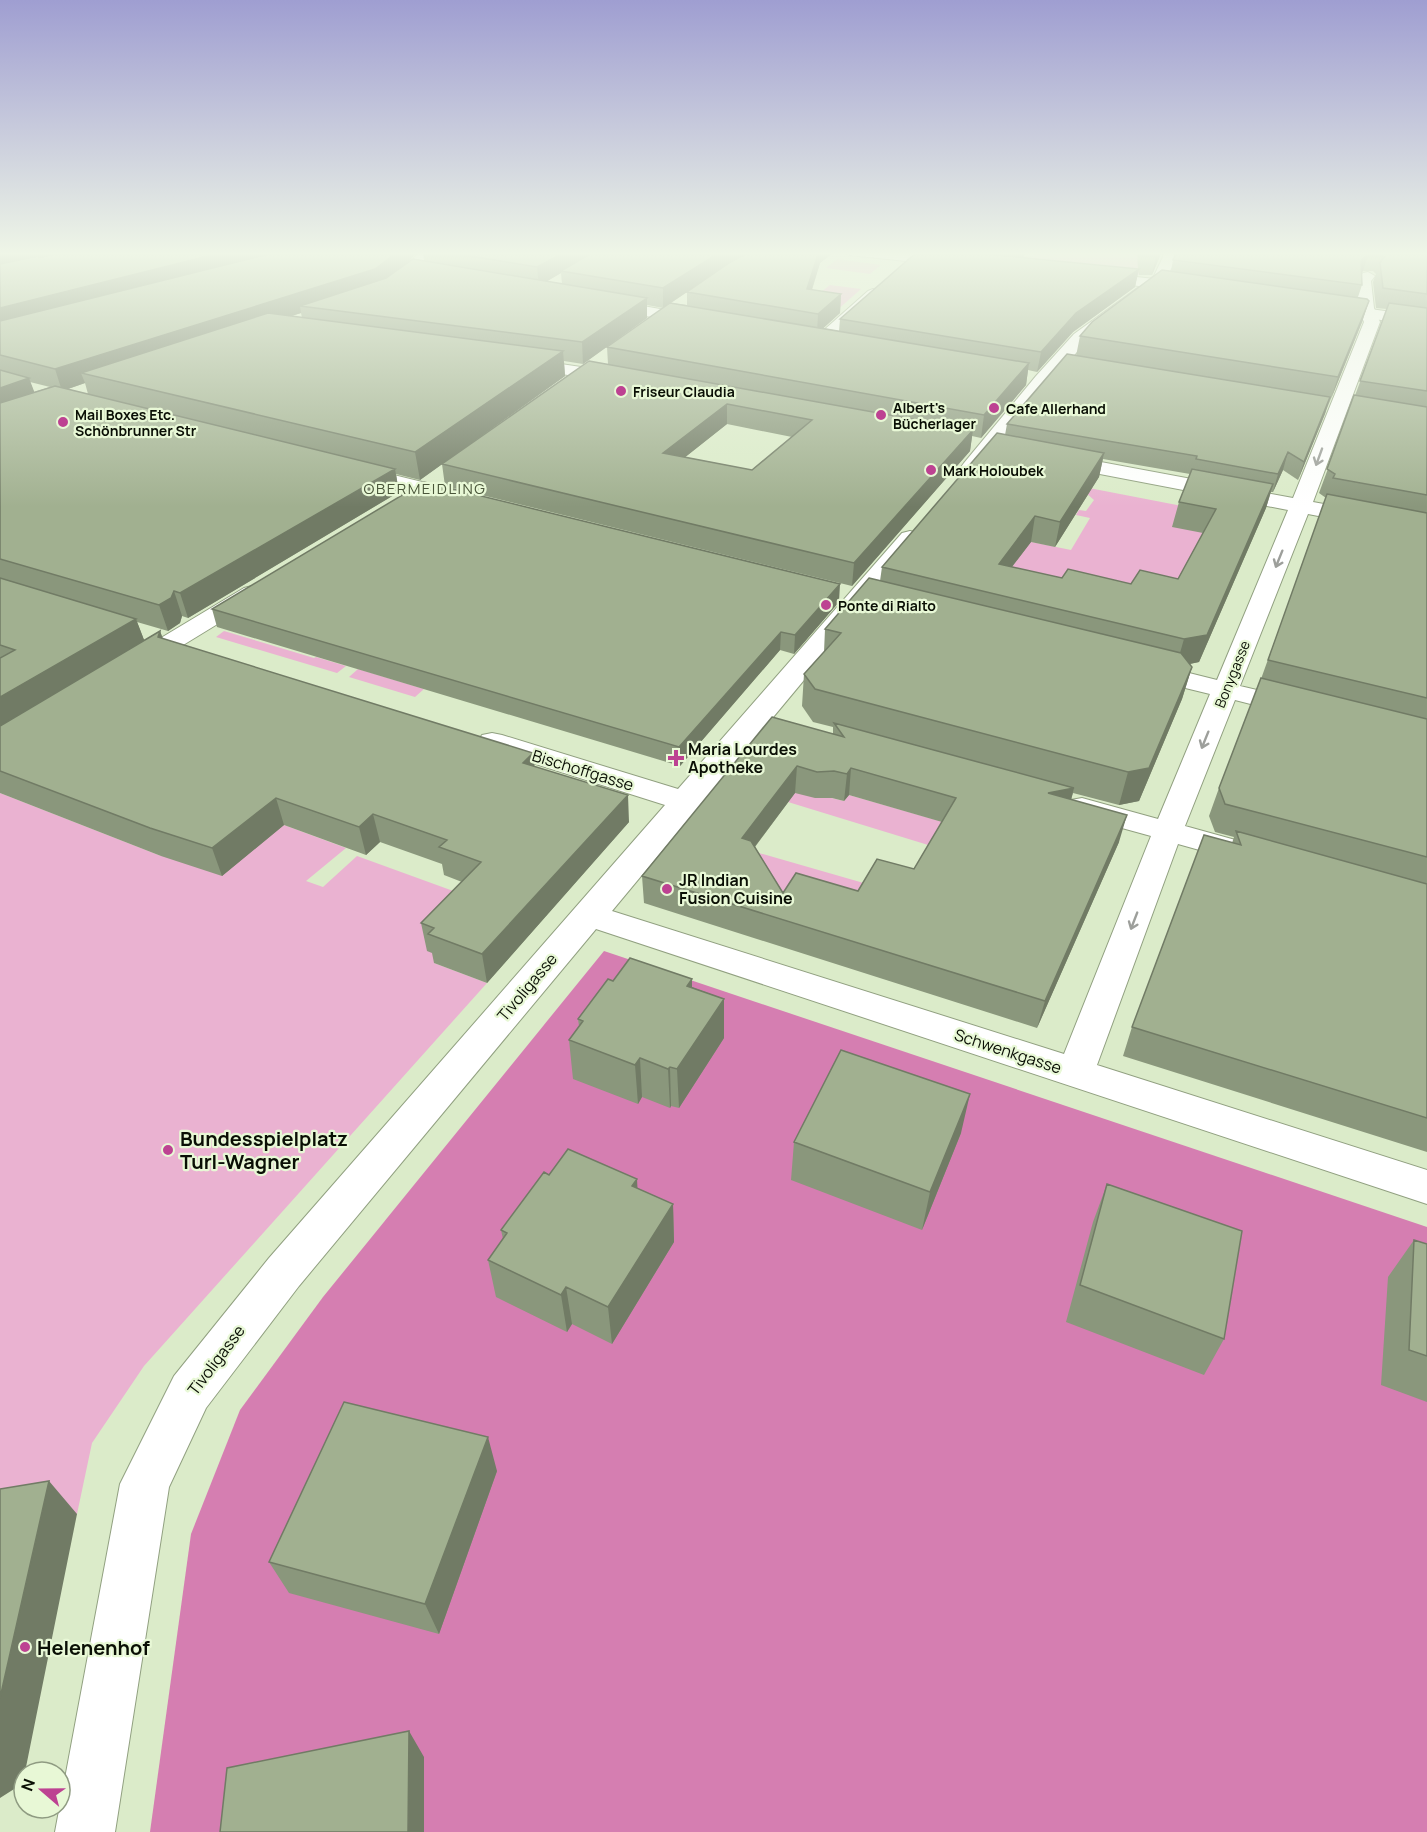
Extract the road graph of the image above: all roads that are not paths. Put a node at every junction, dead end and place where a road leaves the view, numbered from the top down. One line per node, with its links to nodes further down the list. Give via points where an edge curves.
1 (827, 336): 5 (street)
2 (1084, 336): 9 (street)
3 (1365, 336): 16 (street, Bonygasse)
4 (800, 338): 5 (street)
5 (821, 342): 6 (street)
6 (844, 346)
7 (604, 359): 11 (street)
8 (503, 360): 11 (street)
9 (1059, 362): 10 (street); 13 (street)
10 (1082, 365)
11 (587, 372): 14 (street); 15 (street)
12 (1019, 376): 13 (street)
13 (1042, 380): 19 (street)
14 (642, 381)
15 (558, 392)
16 (1332, 407): 17 (street); 27 (street, Bonygasse, one-way to 27)
17 (1360, 412)
18 (968, 442): 19 (street)
19 (988, 447): 20 (street); 24 (street)
20 (1010, 451)
21 (1044, 457): 27 (street)
22 (335, 466): 25 (street)
23 (444, 474): 25 (street)
24 (957, 484)
25 (425, 488): 26 (street); 28 (street)
26 (476, 501)
27 (1301, 505): 30 (street); 37 (street, Bonygasse, one-way to 37)
28 (396, 506)
29 (919, 528): 39 (street, Tivoligasse)
30 (1427, 530)
31 (270, 582): 33 (street)
32 (140, 632): 33 (street)
33 (172, 642): 34 (street); 36 (street)
34 (206, 652)
35 (1121, 664): 37 (street)
36 (111, 679)
37 (1226, 690): 38 (street); 44 (street, Bonygasse, one-way to 44)
38 (1326, 715)
39 (757, 717): 40 (street); 43 (street, Tivoligasse)
40 (791, 727)
41 (469, 734): 43 (street, Bischoffgasse)
42 (1054, 800): 44 (street)
43 (686, 801): 46 (street, Tivoligasse)
44 (1168, 831): 45 (street); 47 (street, Bonygasse, one-way to 47)
45 (1270, 859)
46 (589, 915): 47 (street, Schwenkgasse); 49 (street, Tivoligasse, via 284,1272 190,1392 145,1484)
47 (1075, 1073): 48 (street, Schwenkgasse)
48 (1427, 1188)
49 (85, 1832)

